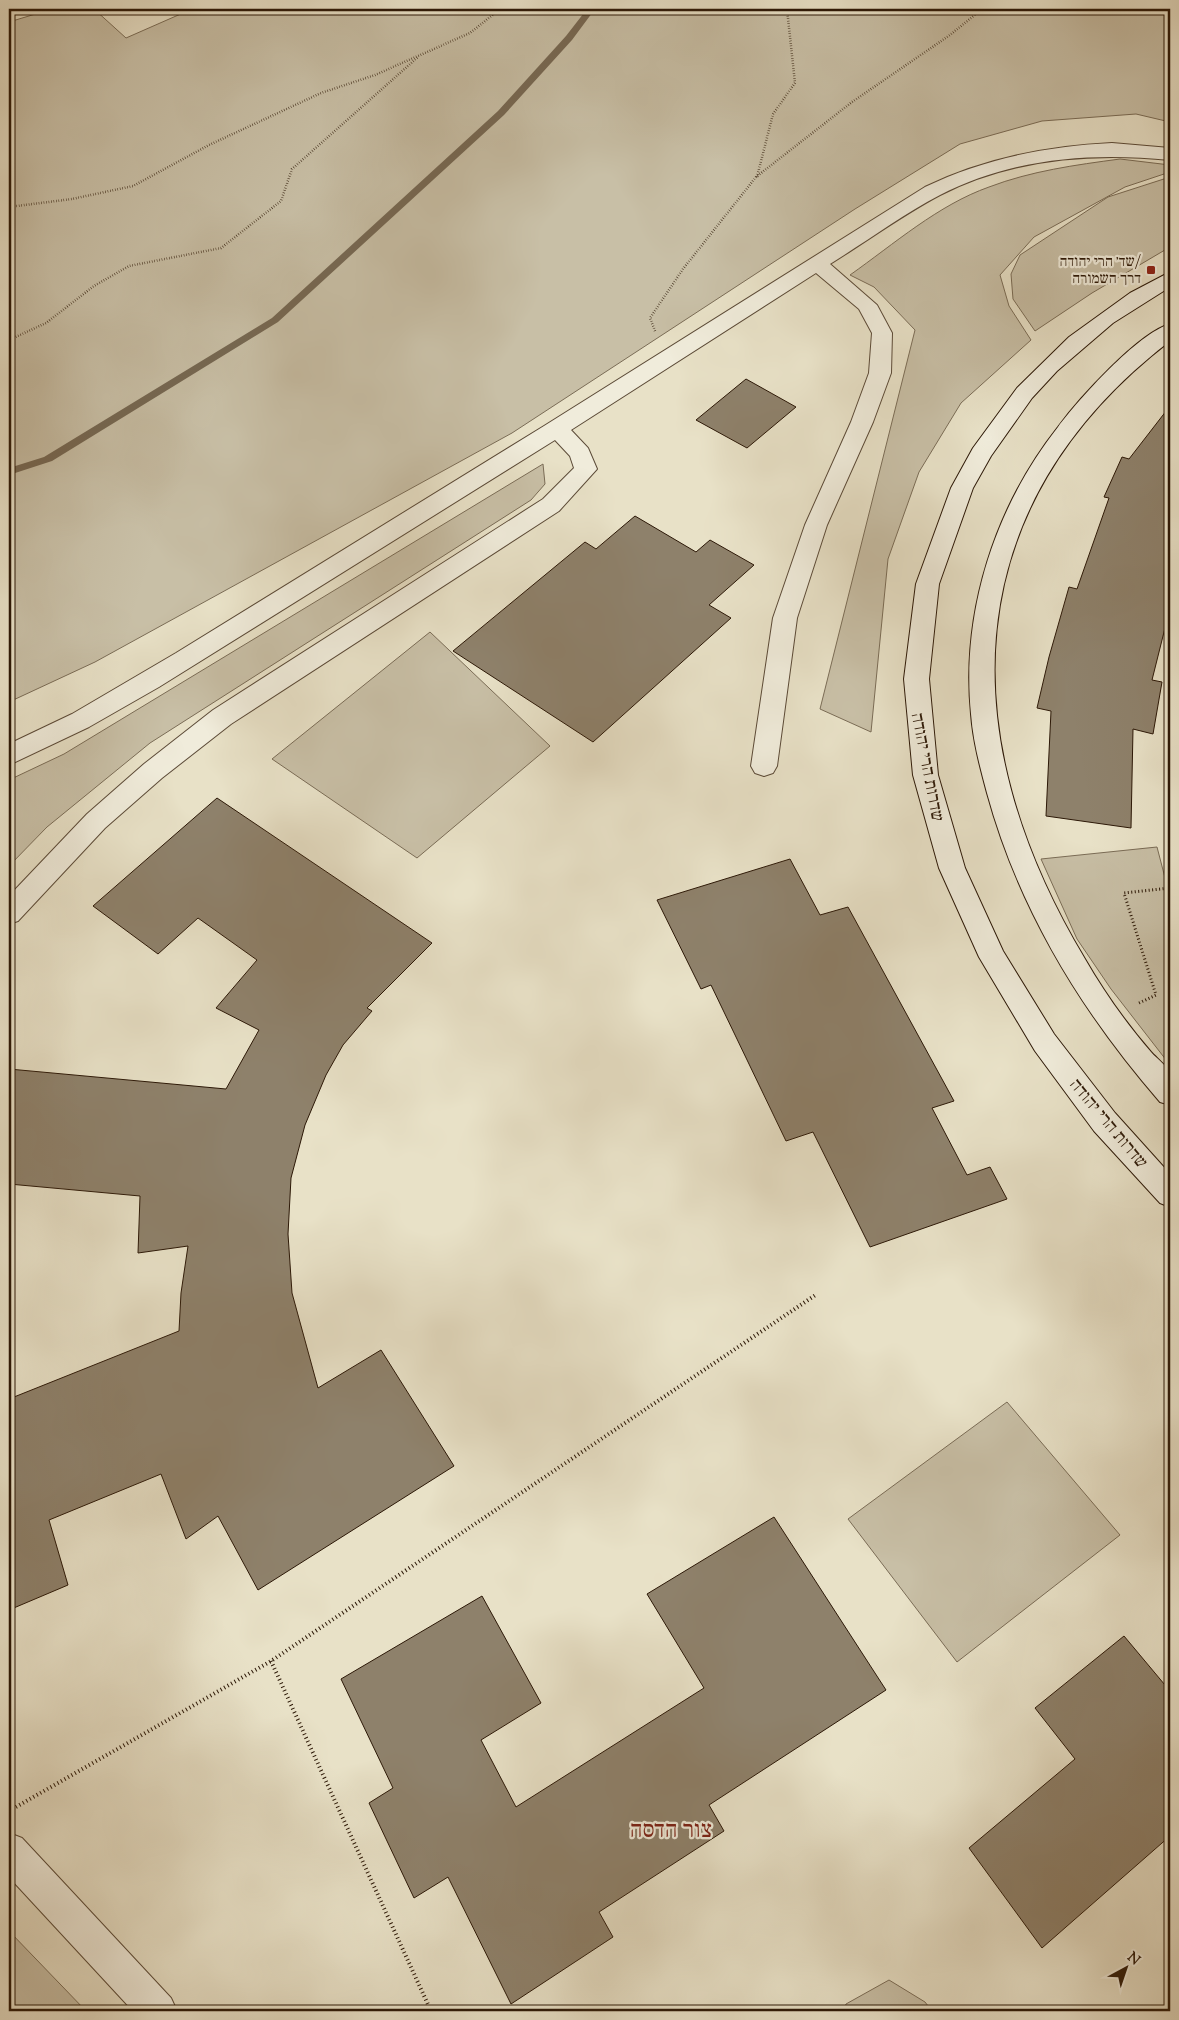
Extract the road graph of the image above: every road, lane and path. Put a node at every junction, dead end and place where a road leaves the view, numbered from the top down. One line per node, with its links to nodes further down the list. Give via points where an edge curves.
1 (500, 9): 4 (path, via 470,33)
2 (787, 9): 6 (path, via 795,84 773,114)
3 (982, 9): 6 (path, via 950,35 852,102)
4 (420, 54): 7 (path, via 375,75 321,93 209,145 133,186 72,199); 11 (path, via 292,168 281,201 221,248 129,266 94,286 46,323)
5 (1170, 154): 8 (street, via 1136,148 1086,149 990,168 940,187)
6 (756, 177): 12 (path, via 683,268 650,318)
7 (9, 207)
8 (817, 263): 12 (street); 15 (street, via 868,305 882,333 880,373 816,525 785,618)
9 (1170, 278): 20 (street, שדרות הרי יהודה, via 1133,299 1076,341 1029,388 998,425 980,454 937,545 926,583 915,700 920,745 935,811 953,868 1002,978 1045,1044 1099,1116)
10 (1170, 331): 18 (street, via 1098,391 1054,446 1021,506 999,560 990,594 986,636 982,704 1002,806 1044,913 1069,958)
11 (9, 340)
12 (667, 359): 13 (street)
13 (558, 429): 14 (street, via 168,669 54,735); 17 (street, via 580,453 586,469 551,505 222,717 96,821)
14 (9, 755)
15 (764, 766)
16 (1170, 888): 18 (path, via 1124,893 1156,995)
17 (9, 913)
18 (1109, 1017): 19 (street)
19 (1170, 1093)
20 (1170, 1194)
21 (817, 1294): 22 (path)
22 (271, 1661): 23 (path); 26 (path)
23 (9, 1811)
24 (9, 1852): 25 (street)
25 (158, 2011)
26 (431, 2011)

